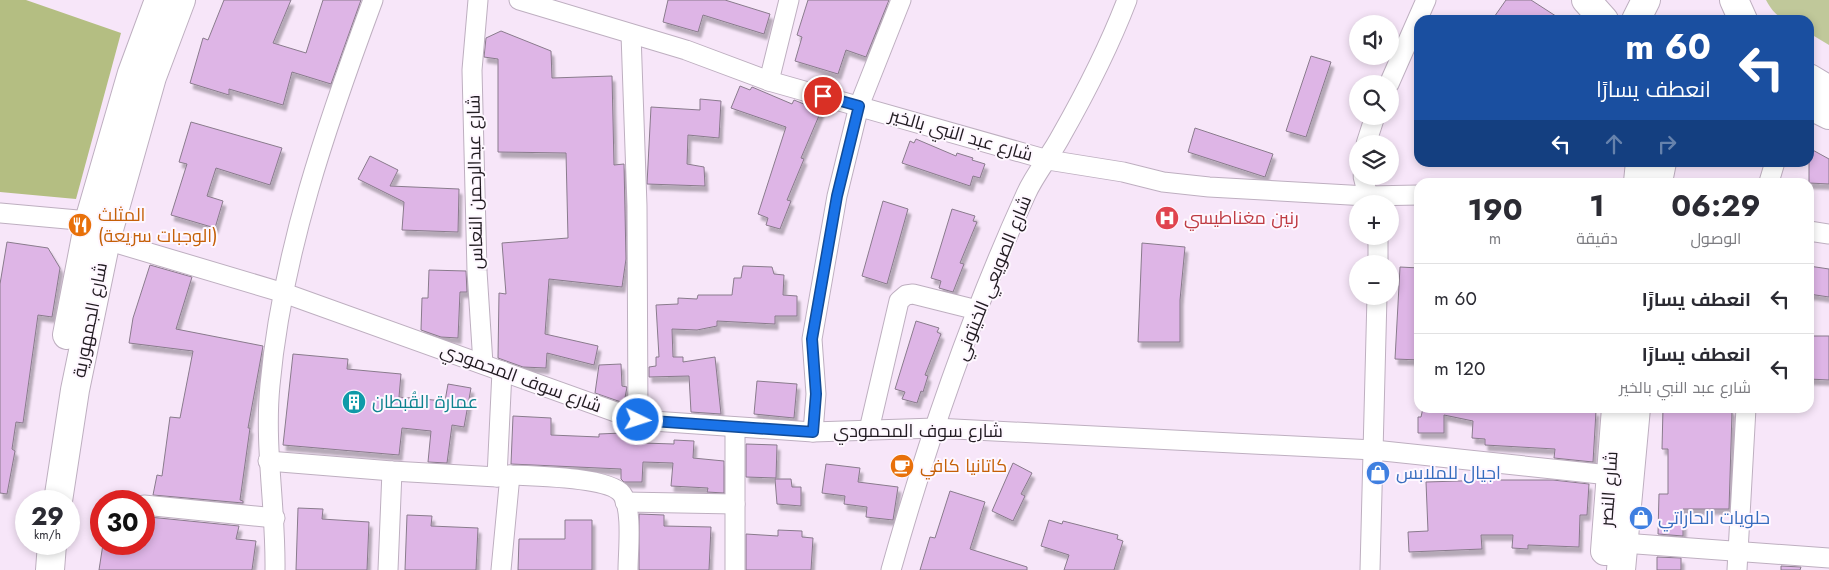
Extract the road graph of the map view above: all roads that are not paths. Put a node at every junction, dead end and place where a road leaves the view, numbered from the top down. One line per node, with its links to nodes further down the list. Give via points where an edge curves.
1 (159, 0): 29 (main road, شارع الجمهورية, via 132,73)
2 (181, 0): 29 (main road, شارع الجمهورية)
3 (373, 0): 32 (street, via 313,176)
4 (478, 0): 35 (street, شارع عبدالرحمن النعاس, via 472,70 476,272)
5 (519, 0): 16 (street, شارع عبد النبي بالخير)
6 (789, 0): 18 (street)
7 (901, 0): 21 (street)
8 (1128, 0): 24 (street, شارع الصويعي الخيتوني, via 1080,103)
9 (1426, 0): 12 (street)
10 (1586, 0): 13 (main road)
11 (1646, 0): 14 (main road)
12 (1419, 15)
13 (1600, 15)
14 (1638, 15)
15 (1414, 27): 17 (street)
16 (631, 34): 18 (street, شارع عبد النبي بالخير, via 686,50); 40 (street, via 637,206)
17 (1392, 75)
18 (769, 81): 21 (street, شارع عبد النبي بالخير)
19 (1814, 81): 20 (main road)
20 (1829, 90)
21 (859, 106): 24 (street, شارع عبد النبي بالخير); 44 (street, via 837,196 812,339 816,394)
22 (1814, 108): 23 (main road)
23 (1829, 115)
24 (1048, 160): 27 (street, شارع عبد النبي بالخير, via 1163,182); 34 (street, شارع الصويعي الخيتوني, via 1027,191)
25 (1414, 196): 26 (street, شارع عبد النبي بالخير)
26 (1399, 197)
27 (1349, 198)
28 (0, 213): 29 (street, شارع سوف المحمودي)
29 (98, 231): 32 (street, شارع سوف المحمودي); 50 (main road, شارع الجمهورية, via 58,383); 51 (main road, شارع الجمهورية)
30 (1814, 232): 31 (street)
31 (1829, 234)
32 (284, 293): 35 (street, شارع سوف المحمودي); 46 (street, via 270,385)
33 (1377, 305): 45 (street)
34 (977, 310): 42 (street, شارع الصويعي الخيتوني); 43 (street, via 913,294 906,294 899,301)
35 (484, 364): 36 (street, شارع سوف المحمودي)
36 (502, 371): 40 (street, شارع سوف المحمودي); 49 (street)
37 (1615, 413): 48 (main road, شارع النصر)
38 (1636, 413): 56 (main road, شارع النصر)
39 (1746, 413): 57 (street)
40 (638, 420): 41 (street, شارع سوف المحمودي)
41 (735, 427): 44 (street, شارع سوف المحمودي); 53 (street)
42 (935, 428): 43 (street, شارع سوف المحمودي); 45 (street, شارع سوف المحمودي); 68 (street, شارع الصويعي الخيتوني)
43 (869, 430): 44 (street, شارع سوف المحمودي)
44 (813, 432)
45 (1374, 450): 48 (street, شارع سوف المحمودي); 69 (street)
46 (268, 461): 47 (street); 55 (street)
47 (392, 471): 49 (street); 64 (street)
48 (1609, 475): 70 (main road, شارع النصر)
49 (503, 476): 52 (street, via 601,482 621,493); 65 (street)
50 (41, 490)
51 (60, 490)
52 (625, 502): 53 (street); 66 (street)
53 (735, 504): 67 (street)
54 (155, 506): 55 (street)
55 (275, 518): 63 (street)
56 (1623, 543): 57 (street); 71 (main road, شارع النصر)
57 (1737, 550): 60 (street); 72 (street)
58 (32, 555): 61 (main road)
59 (51, 555): 62 (main road)
60 (1829, 558)
61 (31, 570)
62 (50, 570)
63 (275, 570)
64 (388, 570)
65 (501, 570)
66 (628, 570)
67 (735, 570)
68 (891, 570)
69 (1370, 570)
70 (1603, 570)
71 (1621, 570)
72 (1737, 570)

